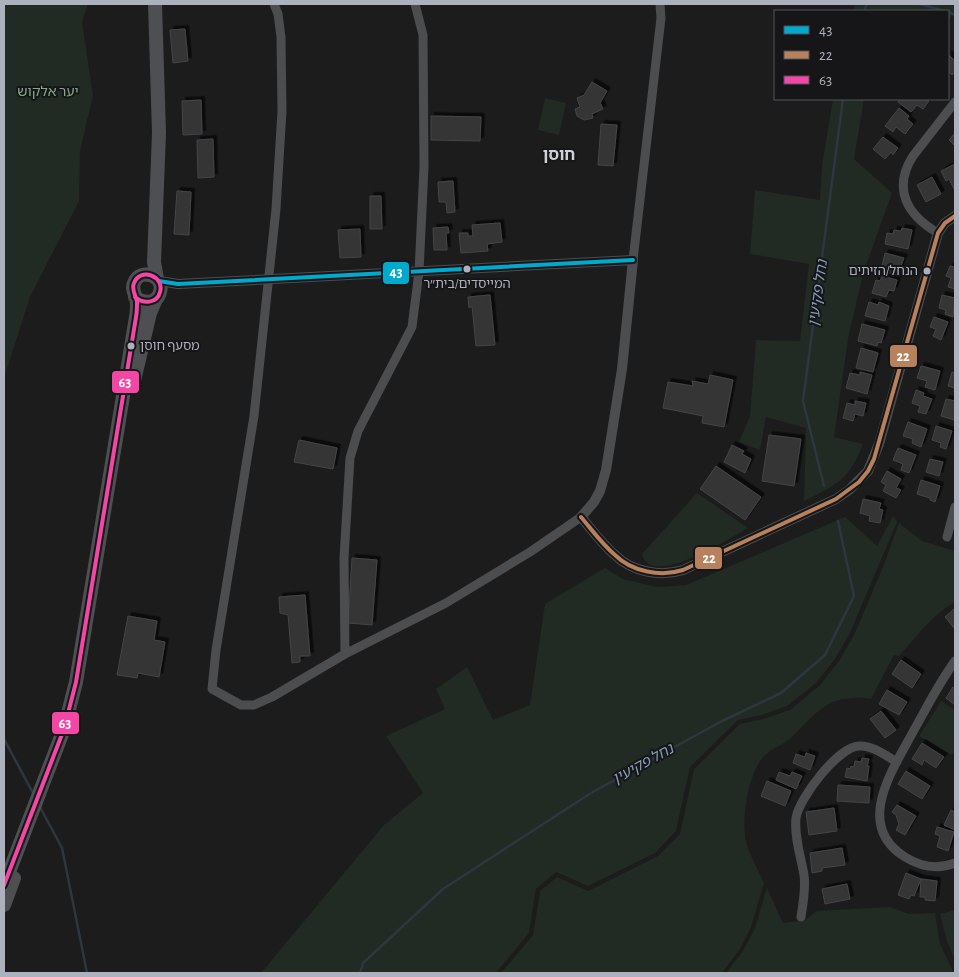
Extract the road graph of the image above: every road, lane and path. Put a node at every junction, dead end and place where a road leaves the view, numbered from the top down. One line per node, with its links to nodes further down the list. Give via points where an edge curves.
1 (147, 4): 11 (main road, via 151,155 146,252)
2 (154, 4): 13 (main road, via 160,133 154,262)
3 (274, 4): 12 (street, via 281,37 282,111)
4 (415, 4): 10 (street, via 423,35 424,167)
5 (660, 4): 9 (street)
6 (955, 102): 8 (street, via 907,164 904,175 903,187 909,208 923,225)
7 (955, 216): 8 (street)
8 (938, 234): 16 (street, via 879,444 868,471 849,490 822,507 683,570 663,574 615,556)
9 (633, 260): 10 (street); 16 (street, via 622,369 606,470 600,491)
10 (419, 272): 12 (street); 18 (street, via 412,327 358,431 350,458 344,558)
11 (139, 276): 13 (main road, via 148,274); 14 (main road, via 132,288)
12 (268, 280): 13 (street, via 178,284); 18 (street, via 254,416 212,689 241,705 254,705)
13 (158, 288): 14 (main road, via 148,302); 23 (main road, via 126,417 89,659 59,765)
14 (135, 297): 22 (main road, via 136,317 74,690 64,728)
15 (955, 507): 17 (street)
16 (581, 517): 18 (street, via 446,603)
17 (948, 537)
18 (345, 654)
19 (955, 661): 20 (street)
20 (897, 762): 21 (street, via 880,799 883,834 900,854 912,862 936,868); 24 (street, via 869,747 855,746 842,753 810,789 796,818 805,889)
21 (955, 863)
22 (4, 885)
23 (4, 905)
24 (801, 917)

